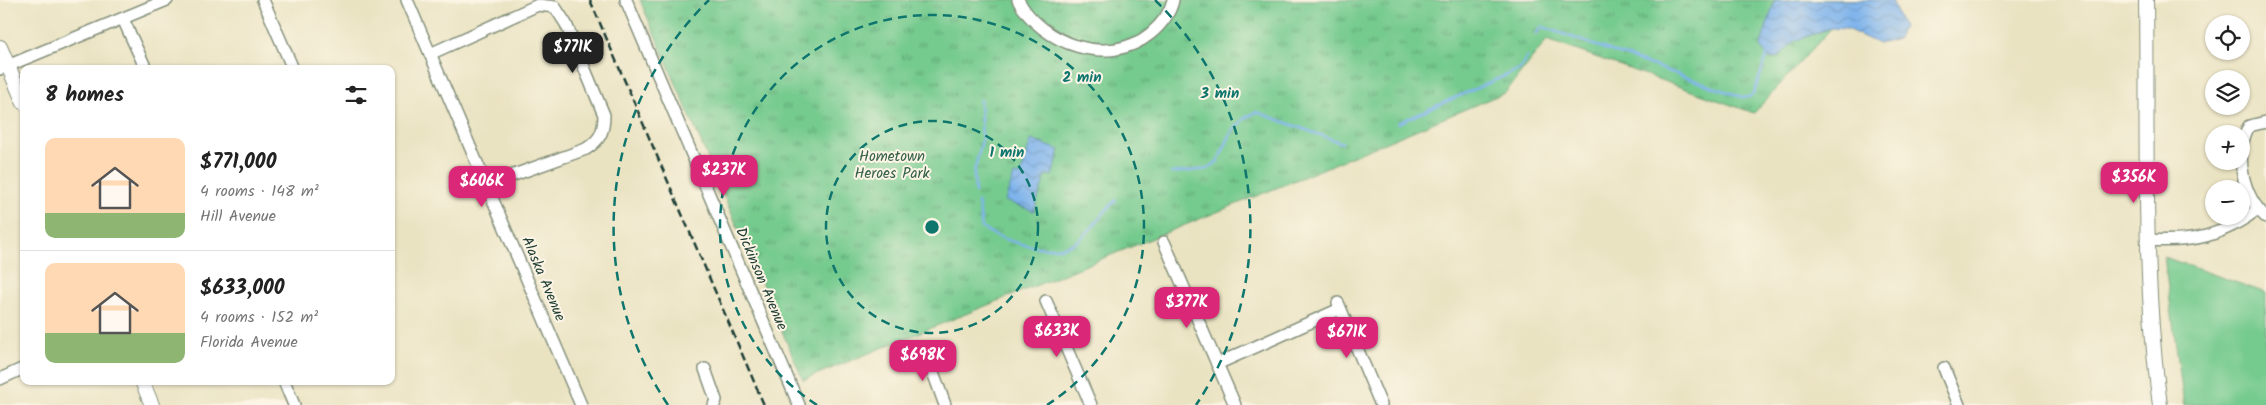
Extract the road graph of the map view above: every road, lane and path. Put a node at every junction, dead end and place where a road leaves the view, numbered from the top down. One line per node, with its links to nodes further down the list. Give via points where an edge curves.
1 (167, 0): 8 (street)
2 (263, 0): 12 (street)
3 (407, 0): 10 (street, Alaska Avenue)
4 (626, 0): 33 (street, Dickinson Avenue)
5 (1018, 0): 6 (street, via 1036,25 1046,32 1066,43 1095,49 1135,45 1163,22)
6 (1174, 0)
7 (2146, 0): 18 (main road)
8 (123, 18): 11 (street); 13 (street)
9 (0, 47): 13 (main road)
10 (430, 54): 16 (street, Alaska Avenue); 16 (street, via 538,5 555,7 566,24 604,115 604,129 597,142 578,152)
11 (144, 65)
12 (291, 65)
13 (4, 67): 14 (main road)
14 (20, 96)
15 (2266, 122): 17 (street, via 2249,126 2243,153 2245,185)
16 (486, 186): 31 (street, Alaska Avenue)
17 (2262, 213): 18 (street, via 2219,234 2184,241)
18 (2149, 240): 39 (main road, via 2154,361)
19 (1164, 242): 22 (street)
20 (1046, 301): 35 (street)
21 (925, 350): 34 (street)
22 (1217, 364): 36 (street); 37 (street, via 1339,306)
23 (1944, 368): 38 (street)
24 (705, 369): 32 (street, via 716,400)
25 (20, 370): 26 (street)
26 (0, 378)
27 (144, 385): 29 (main road)
28 (286, 385): 30 (street)
29 (152, 405)
30 (294, 405)
31 (581, 405)
32 (714, 405)
33 (799, 405)
34 (945, 405)
35 (1091, 405)
36 (1235, 405)
37 (1381, 405)
38 (1959, 405)
39 (2160, 405)

